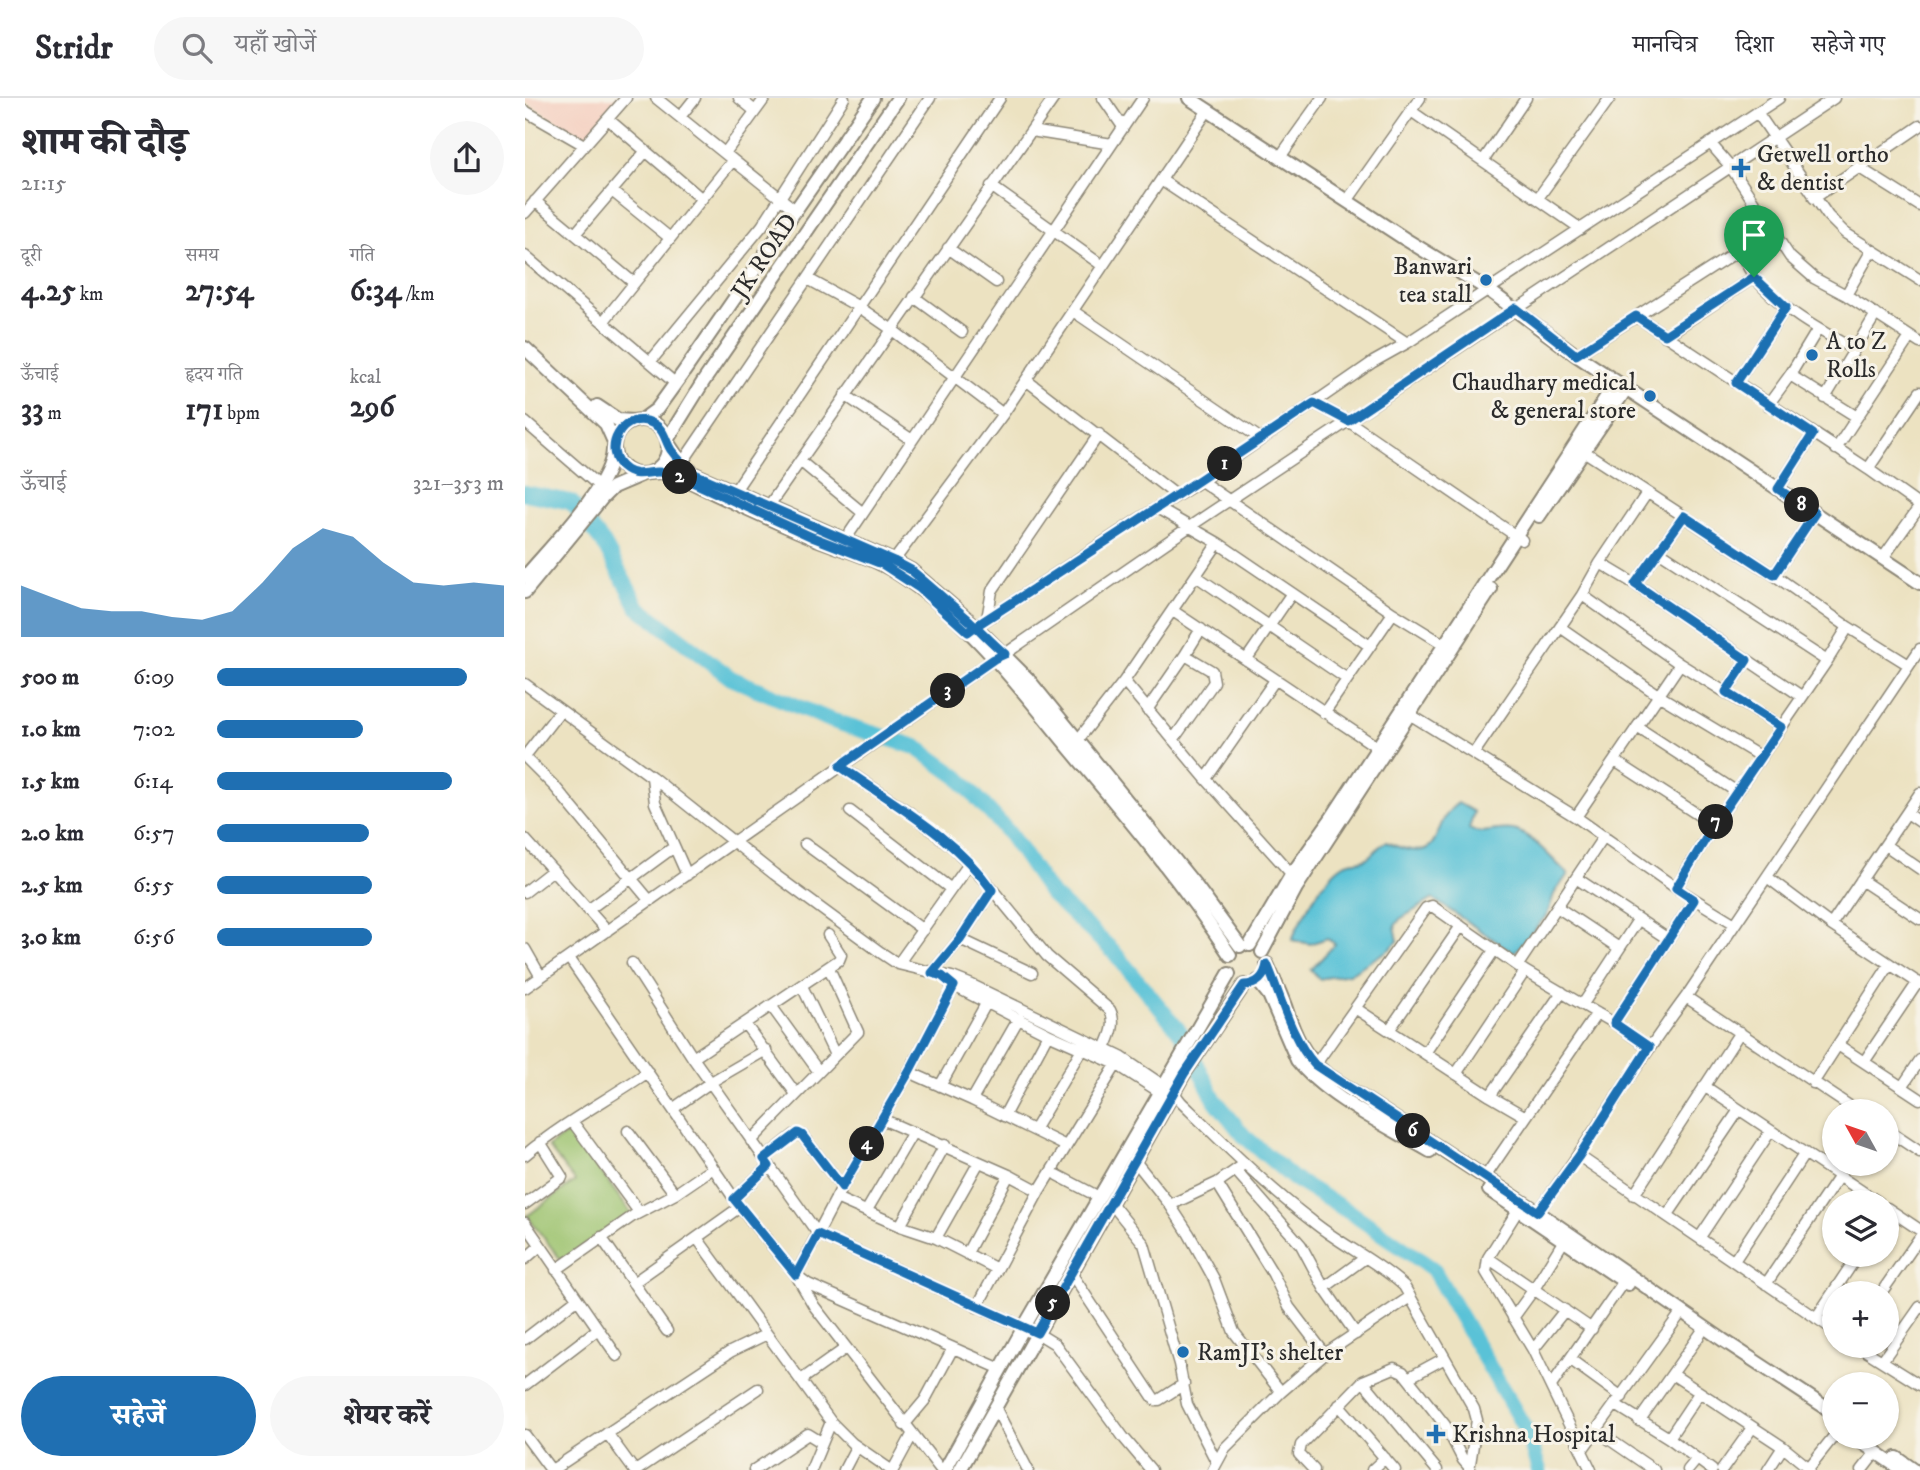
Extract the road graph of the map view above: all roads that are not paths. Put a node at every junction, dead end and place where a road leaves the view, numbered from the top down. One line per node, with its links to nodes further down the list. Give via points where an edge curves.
1 (626, 98): 27 (street)
2 (656, 98): 26 (street)
3 (695, 98): 26 (street)
4 (739, 98): 23 (street)
5 (765, 98): 23 (street)
6 (844, 98): 44 (street)
7 (873, 98): 51 (street, JK ROAD)
8 (898, 98): 109 (street, JK ROAD, via 703,382)
9 (930, 98): 64 (street)
10 (1000, 98): 71 (street)
11 (1054, 98): 30 (street)
12 (1103, 98): 29 (street)
13 (1143, 98): 29 (street)
14 (1189, 98): 21 (street)
15 (1322, 98): 37 (street)
16 (1420, 98): 24 (street)
17 (1525, 98): 38 (street)
18 (1610, 98): 45 (street)
19 (1779, 98): 25 (street)
20 (1834, 98): 31 (street)
21 (1208, 110): 37 (street); 41 (street)
22 (525, 111): 34 (street)
23 (755, 111): 36 (street)
24 (1411, 111): 38 (street); 49 (street)
25 (1757, 112): 31 (street); 32 (street)
26 (680, 117): 36 (street)
27 (607, 119): 34 (street); 35 (street)
28 (1920, 126): 40 (street)
29 (1123, 127): 33 (street)
30 (1031, 131): 33 (street); 42 (street)
31 (1776, 138): 39 (street); 46 (street)
32 (1710, 143): 39 (street); 54 (street)
33 (1112, 144): 53 (street)
34 (584, 145): 48 (street)
35 (646, 151): 43 (street); 47 (street)
36 (729, 157): 44 (street); 47 (street)
37 (1280, 157): 49 (street)
38 (1483, 161): 45 (street)
39 (1730, 166): 55 (street); 73 (street)
40 (1859, 167): 46 (street); 50 (street)
41 (1161, 180): 62 (street); 83 (street)
42 (991, 186): 53 (street); 58 (street)
43 (612, 191): 56 (street); 57 (street)
44 (780, 197): 51 (street); 87 (street, via 762,226)
45 (1538, 198): 54 (street)
46 (1814, 198): 60 (street, via 1845,233)
47 (702, 199): 57 (street)
48 (535, 201): 52 (street); 56 (street)
49 (1347, 201): 68 (street)
50 (1920, 206)
51 (795, 210): 92 (street, JK ROAD)
52 (525, 213)
53 (1053, 229): 62 (street); 89 (street)
54 (1581, 229): 68 (street)
55 (1771, 230): 59 (street); 69 (street, via 1790,257 1814,278)
56 (575, 234): 67 (street)
57 (670, 238): 67 (street)
58 (948, 248): 66 (street); 70 (street)
59 (1739, 250): 63 (street); 76 (street)
60 (1872, 250): 65 (street); 69 (street)
61 (525, 256): 77 (street)
62 (1104, 266): 74 (street)
63 (1754, 277): 72 (street); 81 (street)
64 (808, 279): 71 (street); 114 (street)
65 (1920, 281)
66 (996, 282)
67 (634, 283): 77 (street)
68 (1487, 289): 73 (street); 83 (street)
69 (1846, 295): 75 (street)
70 (914, 297): 78 (street); 80 (street)
71 (859, 307): 78 (street); 121 (street)
72 (1786, 307): 79 (street); 93 (street)
73 (1516, 308): 86 (street); 103 (street)
74 (1073, 311): 90 (street); 107 (street)
75 (1876, 314): 82 (street); 85 (street)
76 (1636, 316): 81 (street); 86 (street)
77 (603, 322): 87 (street)
78 (891, 329): 89 (street); 96 (street)
79 (1818, 329): 85 (street); 88 (street)
80 (962, 332)
81 (1665, 335): 93 (street)
82 (1915, 340): 101 (street)
83 (1407, 342): 98 (street)
84 (525, 348): 91 (street)
85 (1853, 349): 97 (street)
86 (1576, 355): 94 (street)
87 (650, 362): 92 (street)
88 (1790, 375): 97 (street); 99 (street)
89 (953, 378): 100 (street); 108 (street)
90 (1026, 380): 100 (street); 105 (street)
91 (562, 382): 102 (street, via 618,420); 110 (street, via 606,424)
92 (675, 383): 102 (street, JK ROAD, via 657,409)
93 (1736, 383): 99 (street)
94 (1621, 385): 111 (street); 120 (street)
95 (1920, 392): 115 (street)
96 (845, 395): 108 (street); 113 (street)
97 (1825, 398): 101 (street)
98 (1314, 403): 103 (street); 107 (street)
99 (1768, 405): 106 (street)
100 (1003, 414): 139 (street)
101 (1857, 417): 112 (street)
102 (639, 420): 109 (street, via 655,424); 110 (street, via 622,428)
103 (1348, 421): 124 (street); 133 (street)
104 (525, 422): 119 (street)
105 (1099, 434): 123 (street); 149 (street, via 992,591)
106 (1813, 434): 112 (street); 120 (street)
107 (1261, 439): 118 (street)
108 (912, 440): 129 (street)
109 (667, 442): 114 (street); 116 (street, via 661,465)
110 (614, 444): 116 (street, via 618,463 625,470); 119 (street, via 611,464)
111 (1580, 448): 122 (street); 133 (street)
112 (1836, 449): 115 (street)
113 (800, 461): 126 (street); 129 (street)
114 (682, 464): 117 (street); 121 (street)
115 (1868, 469): 125 (street)
116 (645, 474): 117 (street); 128 (street, via 613,487)
117 (674, 475): 139 (street)
118 (1201, 481): 123 (street); 124 (street)
119 (599, 486): 128 (street)
120 (1778, 489): 130 (street)
121 (734, 492): 126 (street)
122 (1647, 493): 131 (street); 138 (street)
123 (1176, 495): 127 (street)
124 (1230, 502): 132 (street); 148 (street)
125 (1920, 506): 137 (street)
126 (768, 507): 134 (street)
127 (1157, 508): 132 (street); 149 (street)
128 (586, 511): 144 (street)
129 (863, 513): 134 (street)
130 (1815, 513): 137 (street); 140 (street)
131 (1684, 516): 136 (street); 140 (street)
132 (1189, 527): 135 (street); 158 (street)
133 (1519, 538): 154 (street); 173 (street)
134 (845, 540): 139 (street)
135 (1218, 543): 141 (street); 145 (street)
136 (1660, 552): 143 (street); 161 (street)
137 (1883, 558): 142 (street)
138 (1600, 563): 143 (street); 146 (street)
139 (891, 564): 149 (street)
140 (1774, 575): 152 (street)
141 (1196, 576): 147 (street); 150 (street)
142 (1920, 583)
143 (1635, 584): 160 (street)
144 (526, 586)
145 (1292, 593): 150 (street); 155 (street)
146 (1582, 595): 151 (street); 162 (street)
147 (1173, 611): 153 (street); 166 (street)
148 (1393, 612): 154 (street); 155 (street)
149 (977, 626): 158 (street)
150 (1269, 626): 159 (street); 165 (street)
151 (1560, 627): 169 (street); 180 (street)
152 (1848, 627): 161 (street); 163 (street)
153 (1201, 629): 157 (street); 159 (street)
154 (1445, 645): 173 (street)
155 (1370, 646): 165 (street)
156 (1920, 649): 163 (street)
157 (1185, 655): 171 (street); 178 (street, via 1212,671 1214,682)
158 (1000, 657): 177 (street); 184 (street); 230 (street, via 1199,907)
159 (1246, 660): 164 (street)
160 (1747, 660): 168 (street); 170 (street)
161 (1827, 661): 170 (street)
162 (1680, 664): 168 (street); 169 (street)
163 (1909, 665): 204 (street)
164 (1275, 680): 174 (street); 186 (street)
165 (1347, 680): 174 (street)
166 (1124, 681): 171 (street); 177 (street)
167 (527, 690): 172 (street)
168 (1726, 692): 176 (street)
169 (1658, 695): 175 (street); 182 (street)
170 (1801, 696): 176 (street)
171 (1147, 710): 178 (street)
172 (560, 711): 181 (street); 185 (street)
173 (1406, 712): 179 (street); 180 (street); 206 (street)
174 (1324, 713): 179 (street)
175 (1637, 727): 183 (street); 187 (street)
176 (1781, 727): 182 (street)
177 (1078, 740): 230 (street, via 1196,886)
178 (1173, 740): 186 (street)
179 (1377, 747): 206 (street)
180 (1475, 753): 191 (street)
181 (525, 757): 205 (street)
182 (1761, 757): 187 (street)
183 (1615, 761): 191 (street); 193 (street)
184 (840, 766): 196 (street); 200 (street, via 910,813)
185 (652, 777): 196 (street); 199 (street, via 655,803)
186 (1206, 779): 206 (street)
187 (1737, 792): 193 (street)
188 (1920, 793): 190 (street)
189 (850, 811): 210 (street)
190 (1907, 813): 192 (street); 198 (street)
191 (1576, 817): 194 (street)
192 (1920, 822)
193 (1714, 825): 209 (street)
194 (1604, 836): 207 (street); 209 (street)
195 (525, 839): 202 (street)
196 (734, 842): 203 (street); 234 (street)
197 (805, 844): 222 (street)
198 (1885, 845): 201 (street); 208 (street)
199 (674, 847): 203 (street); 205 (street)
200 (969, 864): 210 (street); 211 (street)
201 (1920, 869)
202 (553, 870): 212 (street); 216 (street)
203 (687, 875): 214 (street)
204 (1767, 877): 219 (street); 220 (street)
205 (631, 878): 214 (street); 216 (street)
206 (1296, 878): 230 (street); 232 (street)
207 (1576, 878): 215 (street); 218 (street)
208 (1861, 880): 217 (street); 220 (street)
209 (1676, 888): 213 (street)
210 (951, 889): 222 (street)
211 (992, 890): 225 (street); 265 (street, via 1047,957 1110,1010 1114,1026)
212 (525, 892)
213 (1694, 900): 219 (street); 226 (street)
214 (650, 901): 223 (street)
215 (1557, 907): 228 (street); 237 (street)
216 (588, 910): 223 (street)
217 (1920, 919)
218 (1638, 920): 226 (street); 228 (street)
219 (1734, 924): 249 (street)
220 (1831, 925): 235 (street)
221 (1461, 926): 227 (street); 253 (street, via 1436,907 1426,908); 258 (street)
222 (923, 930): 234 (street)
223 (607, 931): 231 (street)
224 (828, 935): 236 (street, via 841,958)
225 (960, 939): 238 (street); 239 (street)
226 (1668, 939): 256 (street)
227 (1495, 948): 237 (street); 266 (street)
228 (1619, 948): 251 (street)
229 (525, 949): 241 (street)
230 (1240, 949): 232 (street); 240 (street, via 1227,964)
231 (569, 958): 241 (street); 274 (street)
232 (1264, 958): 242 (street, via 1263,977); 272 (street, via 1294,1034)
233 (632, 963): 268 (street)
234 (898, 964): 239 (street)
235 (1890, 964): 243 (street); 261 (street)
236 (829, 968): 245 (street); 267 (street, via 859,1030)
237 (1521, 968): 248 (street); 277 (street)
238 (1032, 973)
239 (937, 974): 246 (street); 265 (street, via 972,985)
240 (1229, 974): 244 (street); 273 (street)
241 (541, 977): 247 (street)
242 (1258, 981): 244 (street); 331 (street, via 1269,995 1297,1060 1316,1080)
243 (1919, 983): 271 (street)
244 (1244, 985): 273 (street)
245 (802, 986): 252 (street); 267 (street)
246 (954, 986): 250 (street); 276 (street)
247 (525, 988)
248 (1562, 992): 251 (street); 285 (street)
249 (1686, 997): 259 (street); 263 (street)
250 (987, 1002): 255 (street); 280 (street)
251 (1583, 1004): 254 (street)
252 (772, 1007): 257 (street); 275 (street)
253 (1355, 1008): 258 (street); 272 (street)
254 (1597, 1013): 256 (street); 292 (street)
255 (1019, 1018): 260 (street); 288 (street)
256 (1614, 1023): 263 (street)
257 (745, 1024): 264 (street); 268 (street)
258 (1390, 1030): 266 (street)
259 (1740, 1032): 279 (street); 281 (street)
260 (1048, 1034): 262 (street); 291 (street)
261 (1838, 1045): 271 (street); 279 (street)
262 (1083, 1047): 265 (street); 295 (street)
263 (1649, 1047): 307 (street)
264 (766, 1050): 278 (street); 283 (street)
265 (1103, 1053): 270 (street)
266 (1425, 1053): 277 (street)
267 (835, 1055): 275 (street)
268 (693, 1058): 278 (street)
269 (1920, 1060): 282 (street)
270 (1119, 1061): 284 (street); 303 (street)
271 (1864, 1062): 282 (street)
272 (1315, 1065): 316 (street)
273 (1179, 1071): 284 (street)
274 (648, 1072): 289 (street); 294 (street)
275 (819, 1072): 283 (street)
276 (909, 1072): 280 (street); 293 (street)
277 (1456, 1073): 285 (street)
278 (711, 1083): 289 (street); 300 (street)
279 (1813, 1083): 286 (street)
280 (940, 1086): 288 (street)
281 (1704, 1086): 290 (street); 323 (street)
282 (1902, 1087): 287 (street)
283 (796, 1094): 300 (street)
284 (1170, 1094): 308 (street); 311 (street); 326 (street)
285 (1490, 1096): 292 (street)
286 (1838, 1099)
287 (1920, 1099)
288 (972, 1100): 291 (street)
289 (674, 1108): 312 (street)
290 (1739, 1110): 298 (street); 334 (street)
291 (1004, 1116): 295 (street)
292 (1525, 1117): 316 (street)
293 (882, 1119): 297 (street); 319 (street)
294 (572, 1121): 301 (street); 333 (street)
295 (1034, 1130): 303 (street)
296 (628, 1131): 322 (street)
297 (913, 1132): 302 (street); 330 (street)
298 (1770, 1132): 305 (street); 341 (street)
299 (1899, 1138): 304 (street)
300 (751, 1141): 310 (street)
301 (540, 1142): 306 (street); 328 (street, via 562,1177)
302 (945, 1145): 309 (street); 337 (street)
303 (1066, 1146): 321 (street)
304 (1920, 1152)
305 (1805, 1153): 317 (street); 351 (street)
306 (525, 1155)
307 (1579, 1156): 323 (street); 332 (street)
308 (1135, 1161): 327 (street); 329 (street)
309 (979, 1162): 314 (street); 344 (street)
310 (767, 1163): 319 (street, via 798,1133); 325 (street); 339 (street)
311 (1245, 1163): 313 (street); 348 (street, via 1312,1222)
312 (713, 1168): 322 (street); 325 (street)
313 (1236, 1171): 318 (street); 361 (street, via 1301,1245)
314 (1009, 1175): 321 (street); 347 (street)
315 (1057, 1175): 326 (street, via 1099,1197)
316 (1485, 1177): 332 (street)
317 (1839, 1177): 320 (street); 360 (street)
318 (1217, 1183): 329 (street); 384 (street, via 1295,1316)
319 (842, 1187): 324 (street)
320 (1859, 1190)
321 (1039, 1191): 353 (street)
322 (675, 1194): 333 (street)
323 (1634, 1195): 334 (street)
324 (836, 1198): 330 (street); 339 (street)
325 (737, 1203): 343 (street); 356 (street)
326 (1097, 1203): 372 (street)
327 (1111, 1203): 355 (street); 396 (street, via 1144,1244)
328 (525, 1204)
329 (1170, 1205): 400 (street, via 1214,1279 1234,1332)
330 (867, 1210): 337 (street)
331 (1518, 1210): 345 (street); 349 (street)
332 (1538, 1212): 404 (street)
333 (639, 1213): 340 (street)
334 (1667, 1216): 341 (street)
335 (1899, 1217): 338 (street)
336 (525, 1223): 346 (street)
337 (901, 1226): 344 (street)
338 (1920, 1230)
339 (818, 1234): 356 (street); 365 (street)
340 (601, 1237): 354 (street); 359 (street)
341 (1700, 1237): 351 (street)
342 (1920, 1237): 358 (street)
343 (697, 1238): 359 (street); 378 (street)
344 (936, 1238): 347 (street)
345 (1563, 1242): 357 (street); 362 (street)
346 (540, 1246): 350 (street); 354 (street)
347 (967, 1253): 353 (street)
348 (1365, 1258): 361 (street); 363 (street, via 1389,1272)
349 (1488, 1258): 362 (street); 369 (street, via 1486,1272)
350 (525, 1259)
351 (1734, 1261): 360 (street)
352 (1850, 1267): 370 (street)
353 (997, 1269): 365 (street)
354 (556, 1270): 364 (street)
355 (1071, 1273): 376 (street); 396 (street, via 1155,1400)
356 (796, 1275): 381 (street); 382 (street, via 807,1284)
357 (1624, 1281): 368 (street); 374 (street)
358 (1889, 1281)
359 (633, 1283): 375 (street)
360 (1766, 1284): 370 (street)
361 (1324, 1288): 379 (street)
362 (1534, 1289): 367 (street); 369 (street)
363 (1410, 1297): 379 (street); 386 (street)
364 (577, 1299): 373 (street); 380 (street)
365 (977, 1307): 372 (street)
366 (1920, 1307): 389 (street)
367 (1566, 1310): 374 (street); 383 (street)
368 (1678, 1317): 377 (street); 402 (street)
369 (1513, 1318): 383 (street)
370 (1816, 1318): 371 (street)
371 (1822, 1322)
372 (1024, 1327): 376 (street); 390 (street)
373 (598, 1329): 385 (street); 397 (street)
374 (1592, 1329): 388 (street)
375 (667, 1331)
376 (1037, 1333): 405 (street); 439 (street, via 1055,1345)
377 (1701, 1333): 391 (street); 406 (street)
378 (767, 1334): 393 (street); 412 (street, via 730,1352)
379 (1356, 1334): 384 (street)
380 (525, 1339)
381 (846, 1348): 393 (street); 409 (street)
382 (953, 1348): 390 (street); 409 (street, via 925,1399)
383 (1533, 1350): 398 (street)
384 (1325, 1354): 400 (street)
385 (617, 1356)
386 (1445, 1358): 392 (street); 428 (street, via 1478,1420)
387 (1877, 1358): 389 (street)
388 (1571, 1360): 398 (street); 402 (street)
389 (1882, 1361): 395 (street)
390 (1001, 1369): 436 (street)
391 (1672, 1374): 401 (street); 407 (street)
392 (1408, 1378): 394 (street, via 1394,1368); 428 (street, via 1445,1425)
393 (801, 1380): 408 (street)
394 (1363, 1381): 403 (street); 443 (street)
395 (1919, 1382)
396 (1184, 1384): 427 (street, via 1187,1404)
397 (525, 1385)
398 (1551, 1385): 423 (street)
399 (758, 1389): 431 (street)
400 (1282, 1392): 427 (street)
401 (1699, 1393): 410 (street); 415 (street)
402 (1619, 1401): 407 (street); 411 (street)
403 (1339, 1405): 425 (street); 440 (street, via 1301,1445 1299,1454)
404 (1822, 1405)
405 (995, 1407): 437 (street); 438 (street)
406 (1822, 1415)
407 (1639, 1421): 415 (street)
408 (831, 1422): 416 (street); 417 (street)
409 (905, 1424): 414 (street)
410 (1752, 1427): 418 (street); 448 (street)
411 (1597, 1431): 423 (street); 445 (street)
412 (607, 1433): 430 (street); 431 (street)
413 (525, 1435): 419 (street)
414 (912, 1435): 435 (street); 436 (street)
415 (1669, 1438): 426 (street)
416 (821, 1442): 432 (street, via 808,1434); 433 (street)
417 (856, 1447): 434 (street); 435 (street)
418 (1783, 1447): 429 (street); 449 (street)
419 (529, 1449): 430 (street)
420 (1824, 1449): 429 (street)
421 (1872, 1449): 424 (street)
422 (1885, 1449): 452 (street)
423 (1582, 1450): 444 (street)
424 (1876, 1452): 450 (street); 451 (street)
425 (1385, 1458): 441 (street); 442 (street)
426 (1697, 1459): 446 (street); 447 (street)
427 (1215, 1465)
428 (1469, 1469)
429 (1808, 1469)
430 (551, 1470)
431 (636, 1470)
432 (754, 1470)
433 (811, 1470)
434 (844, 1470)
435 (892, 1470)
436 (943, 1470)
437 (960, 1470)
438 (1028, 1470)
439 (1151, 1470)
440 (1314, 1470)
441 (1372, 1470)
442 (1395, 1470)
443 (1437, 1470)
444 (1591, 1470)
445 (1654, 1470)
446 (1688, 1470)
447 (1712, 1470)
448 (1722, 1470)
449 (1767, 1470)
450 (1862, 1470)
451 (1902, 1470)
452 (1914, 1470)

